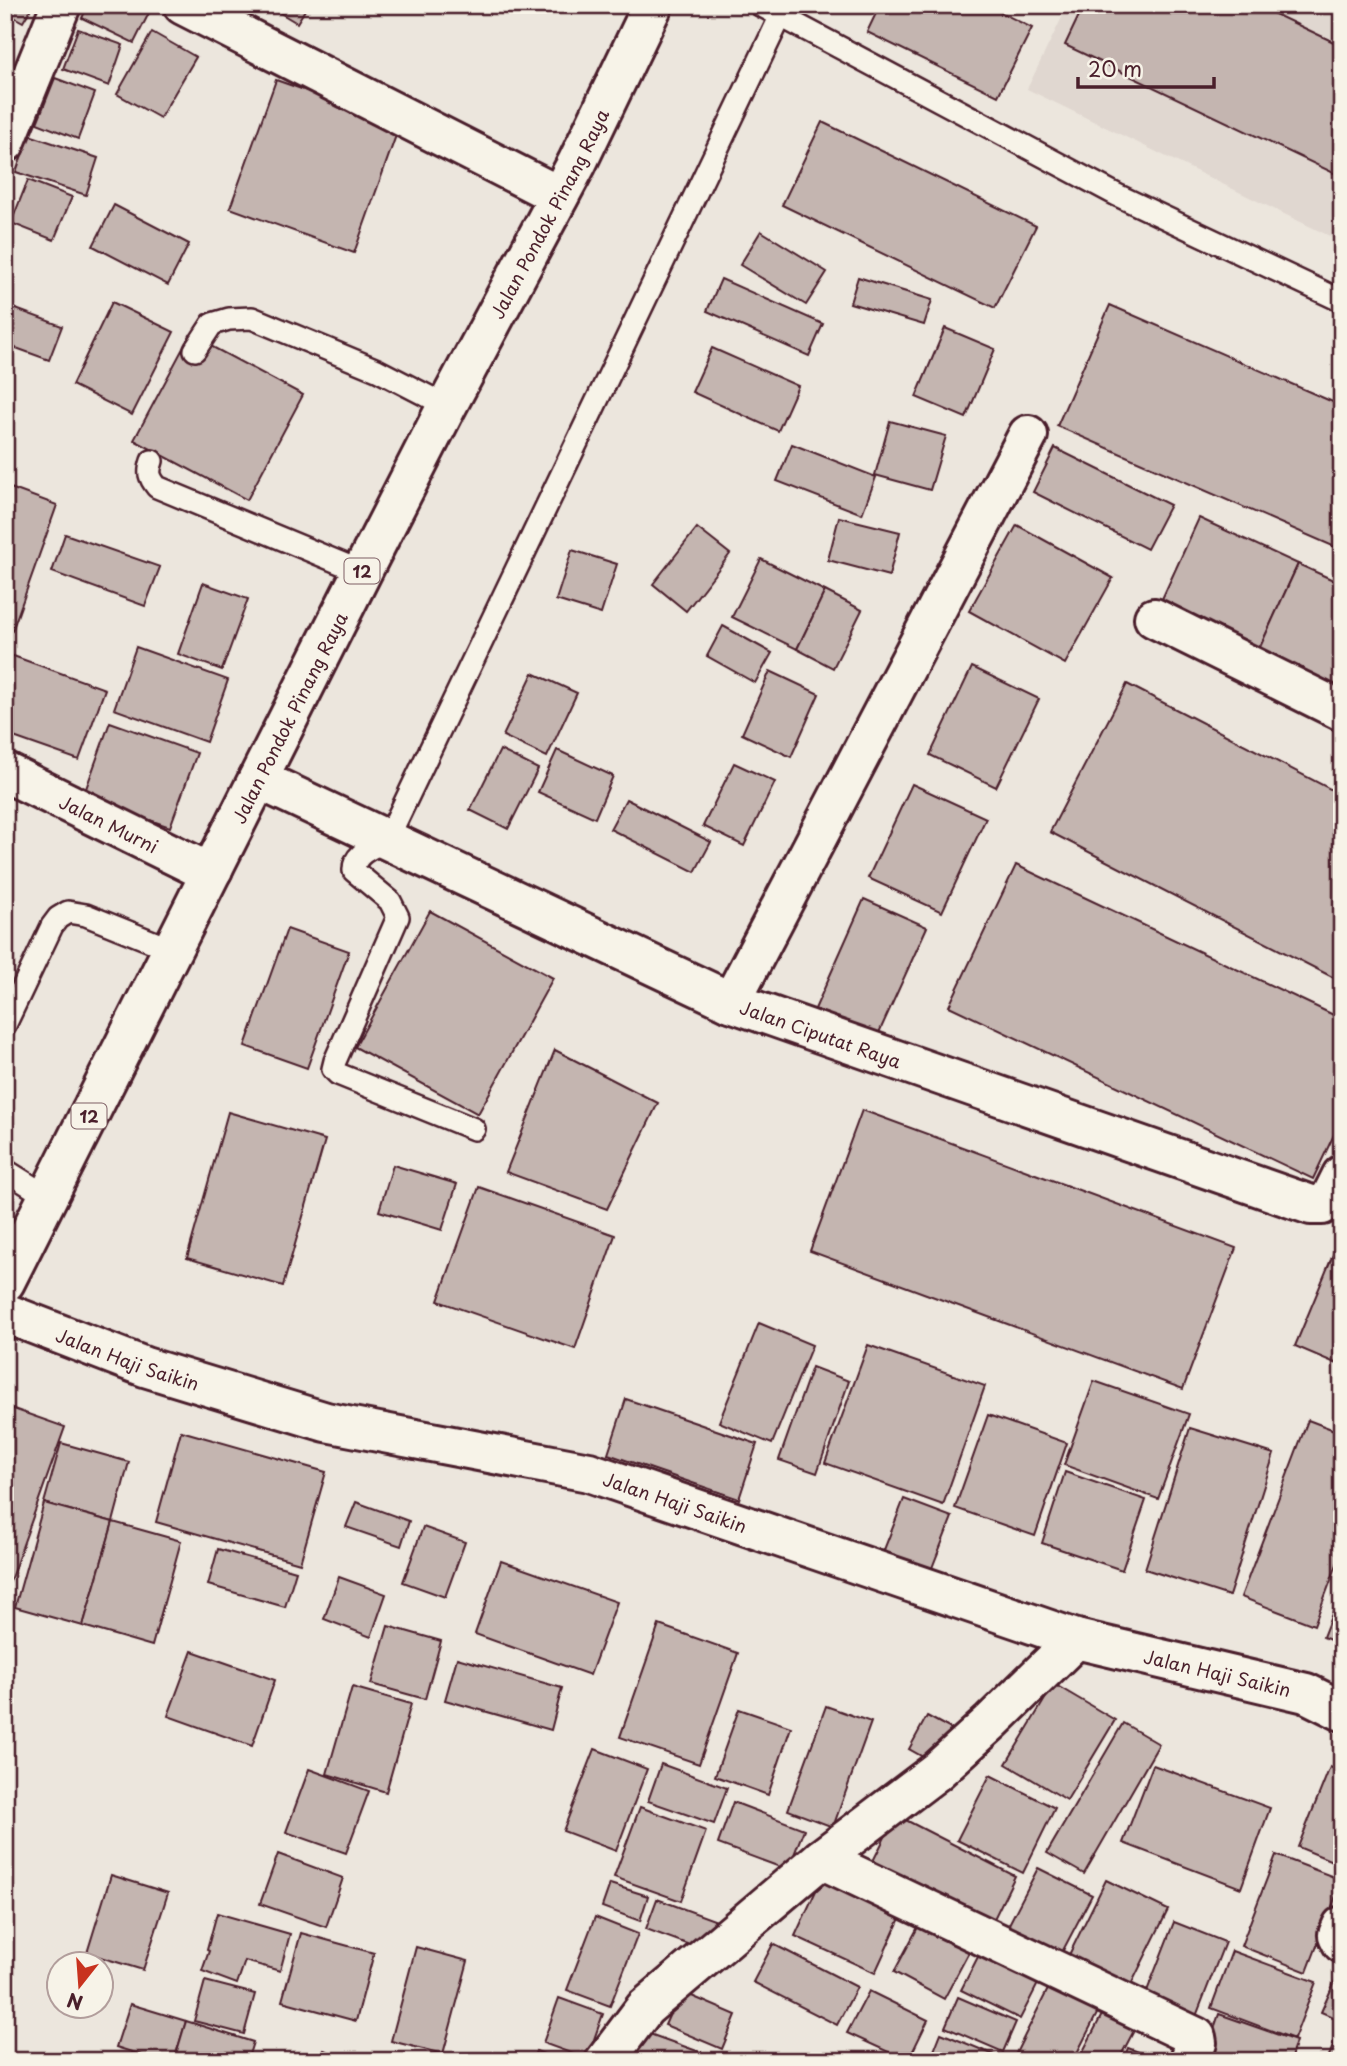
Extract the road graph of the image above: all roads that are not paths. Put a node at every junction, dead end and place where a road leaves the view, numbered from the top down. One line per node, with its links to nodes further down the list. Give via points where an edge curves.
1 (61, 5): 6 (main road)
2 (183, 5): 7 (main road)
3 (653, 5): 7 (main road, Jalan Pondok Pinang Raya / 12)
4 (760, 5): 5 (lane)
5 (784, 11): 8 (lane, via 1117,195); 18 (lane)
6 (5, 142)
7 (559, 196): 10 (main road, Jalan Pondok Pinang Raya / 12)
8 (1342, 301)
9 (195, 350): 10 (lane, via 212,324 252,318 377,370)
10 (447, 406): 13 (main road, Jalan Pondok Pinang Raya / 12)
11 (1028, 435): 21 (main road, Jalan Ciputat Raya)
12 (152, 461): 13 (lane, via 149,478 157,487)
13 (362, 572): 17 (main road, Jalan Pondok Pinang Raya / 12)
14 (1154, 618): 15 (main road)
15 (1342, 711)
16 (5, 772): 19 (main road, Jalan Murni, via 194,865)
17 (258, 779): 18 (main road); 19 (main road, Jalan Pondok Pinang Raya / 12)
18 (387, 840): 21 (main road); 23 (lane, via 356,857 354,871 390,901 398,916 333,1069)
19 (213, 870): 20 (main road, Jalan Pondok Pinang Raya / 12)
20 (173, 950): 22 (lane, via 68,912 52,926); 26 (main road, Jalan Pondok Pinang Raya / 12)
21 (731, 1002): 25 (main road, Jalan Ciputat Raya, via 1311,1205 1322,1205 1331,1197)
22 (5, 1024)
23 (474, 1129)
24 (5, 1170): 26 (lane)
25 (1342, 1175)
26 (48, 1196): 27 (main road, Jalan Pondok Pinang Raya / 12)
27 (5, 1282)
28 (5, 1313): 29 (main road, Jalan Haji Saikin, via 145,1367 326,1422 589,1472)
29 (1076, 1639): 30 (main road, Jalan Haji Saikin, via 1306,1693); 31 (main road, via 937,1771)
30 (1342, 1711)
31 (821, 1859): 34 (main road, via 645,2008); 35 (main road, via 1196,2037)
32 (1342, 1926): 33 (main road, via 1338,1935)
33 (1342, 1943)
34 (605, 2061)
35 (1189, 2061)

